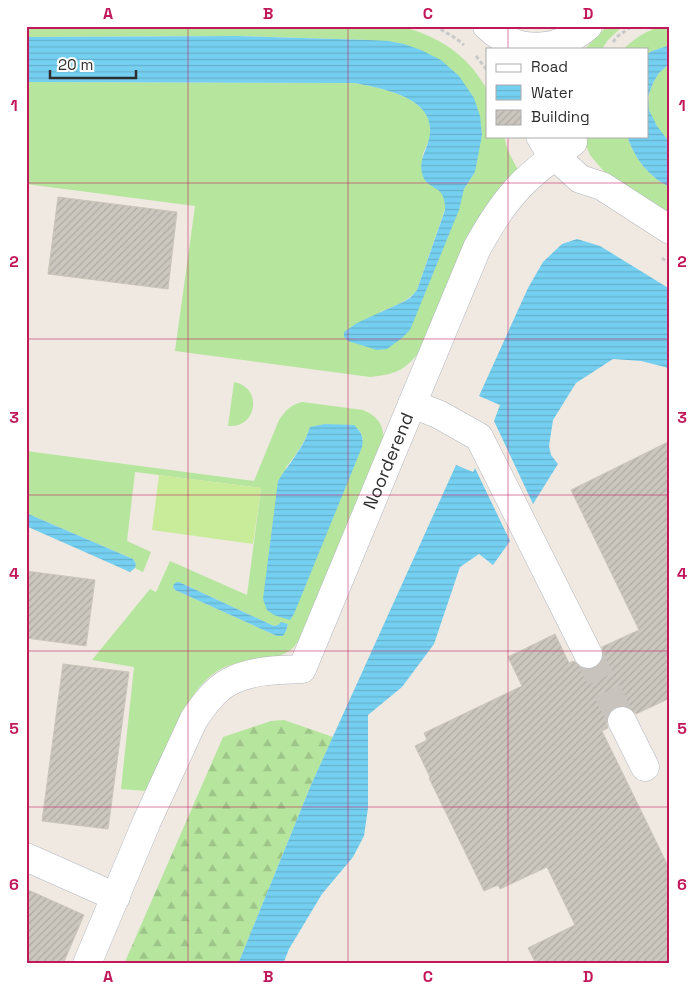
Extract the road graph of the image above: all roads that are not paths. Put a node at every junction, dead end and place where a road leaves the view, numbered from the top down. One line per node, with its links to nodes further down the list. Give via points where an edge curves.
1 (488, 26): 3 (street)
2 (578, 37): 3 (street, via 540,48)
3 (513, 45)
4 (560, 143): 5 (street, Noorderend, via 580,179 602,186); 6 (street, Noorderend, via 493,219 477,248)
5 (670, 230)
6 (412, 404): 7 (street, via 438,414 479,437); 11 (street, Noorderend, via 302,669 253,673 228,682 210,698 194,719)
7 (588, 654)
8 (622, 721): 9 (street)
9 (645, 767)
10 (26, 857): 11 (street)
11 (116, 897): 12 (street)
12 (87, 964)

